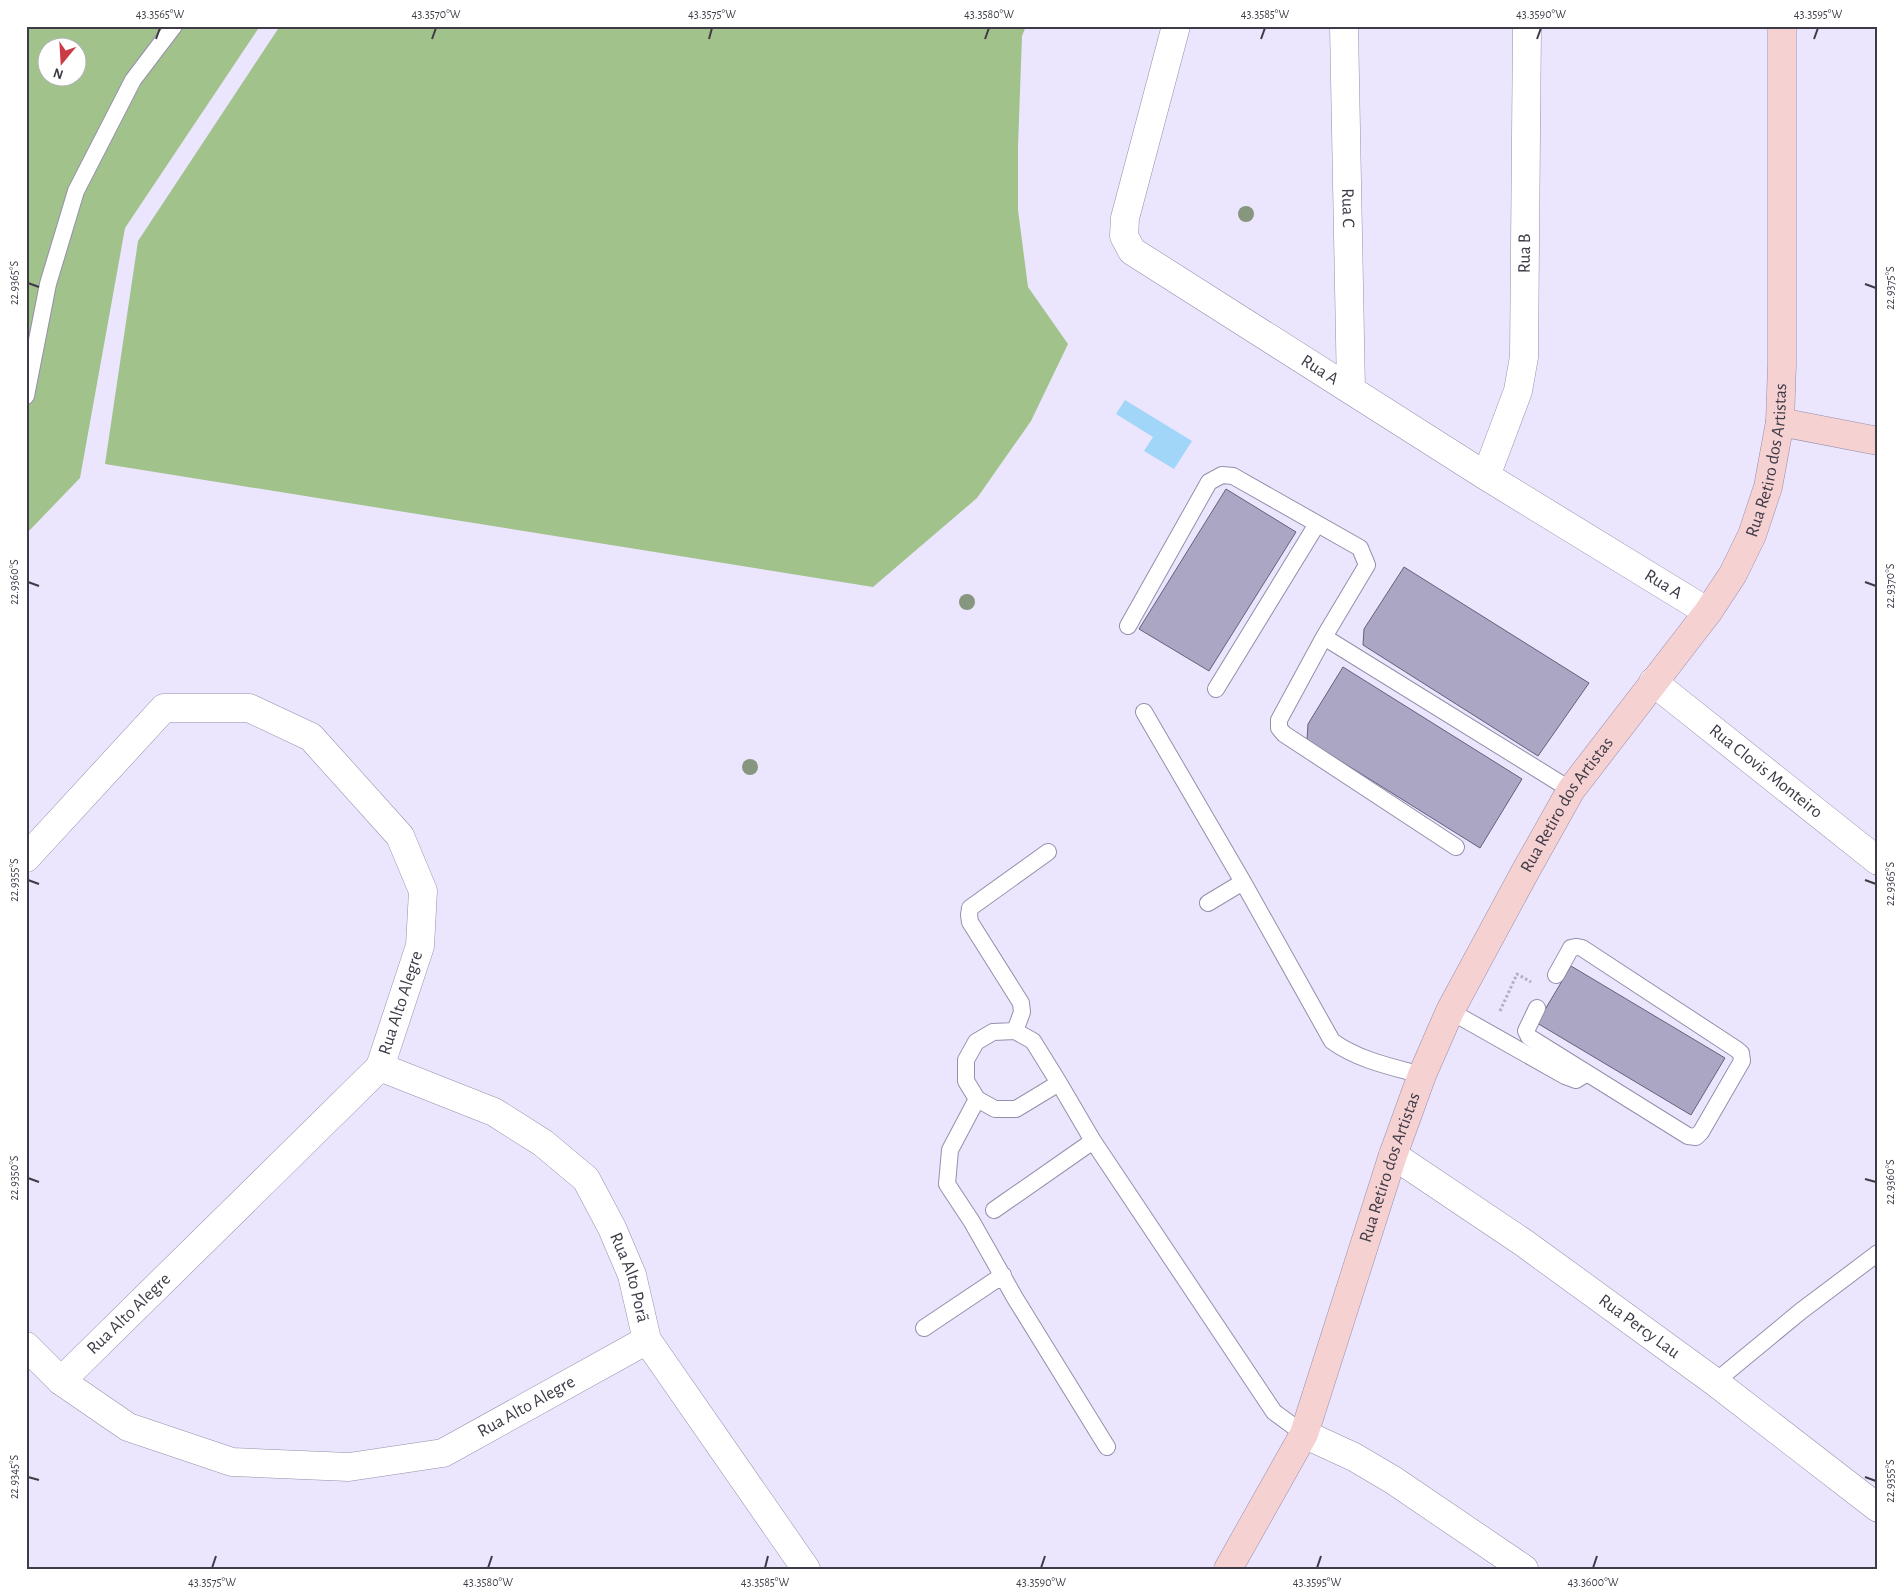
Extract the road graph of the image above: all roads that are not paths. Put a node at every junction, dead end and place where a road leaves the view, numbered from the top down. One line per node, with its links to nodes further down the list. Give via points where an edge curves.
1 (174, 26): 7 (lane, via 133,80 76,190 48,284)
2 (1176, 26): 6 (street, Rua A, via 1125,218 1124,236 1132,251)
3 (1344, 26): 6 (street, Rua C)
4 (1527, 26): 10 (street, Rua B, via 1524,357 1518,391)
5 (1782, 26): 8 (street, Rua Retiro dos Artistas)
6 (1351, 390): 10 (street, Rua A)
7 (26, 396)
8 (1780, 422): 9 (street); 12 (street, Rua Retiro dos Artistas, via 1768,487 1752,535 1733,574)
9 (1878, 441)
10 (1486, 476): 12 (street, Rua A)
11 (1317, 524): 13 (lane, via 1233,476 1222,475 1209,482); 14 (lane, via 1360,548 1367,565); 16 (lane)
12 (1708, 612): 15 (street, Rua Retiro dos Artistas)
13 (1128, 626)
14 (1324, 637): 18 (lane); 19 (lane, via 1279,720 1279,728)
15 (1653, 682): 18 (street, Rua Retiro dos Artistas); 22 (street, Rua Clovis Monteiro)
16 (1216, 689)
17 (1144, 712): 23 (lane)
18 (1572, 790): 27 (street, Rua Retiro dos Artistas)
19 (1456, 847)
20 (1048, 852): 28 (lane, via 970,908 970,922 1021,1003 1022,1012)
21 (26, 858): 29 (street, Rua Alto Alegre, via 164,708 249,708 311,737 400,836 423,891 420,946)
22 (1878, 861)
23 (1243, 882): 24 (lane); 31 (lane, via 1328,1044)
24 (1208, 903)
25 (1556, 975): 30 (lane, via 1571,948 1582,948 1736,1048 1742,1061 1696,1137 1688,1136)
26 (1538, 1008): 30 (lane, via 1526,1031 1529,1037)
27 (1450, 1011): 30 (lane, via 1565,1076 1576,1080); 31 (street, Rua Retiro dos Artistas)
28 (1014, 1031): 32 (lane, via 1033,1041); 33 (lane, via 993,1032 976,1042 966,1060 966,1081)
29 (380, 1067): 40 (street, Rua Alto Porã, via 494,1112 543,1143 586,1179 632,1275); 42 (street, Rua Alto Alegre)
30 (1586, 1074)
31 (1422, 1075): 35 (street, Rua Retiro dos Artistas)
32 (1059, 1083): 33 (lane, via 1016,1109 995,1109); 34 (lane)
33 (977, 1099): 38 (lane, via 950,1150 947,1184)
34 (1093, 1142): 36 (lane); 44 (lane, via 1274,1412)
35 (1393, 1155): 43 (street, Rua Percy Lau, via 1524,1243); 44 (street, Rua Retiro dos Artistas)
36 (994, 1210)
37 (1878, 1253): 43 (lane, via 1800,1311)
38 (1003, 1275): 39 (lane); 45 (lane)
39 (924, 1328)
40 (647, 1340): 42 (street, Rua Alto Alegre, via 443,1453 349,1466 232,1462 128,1427); 47 (street, Rua Alto Porã)
41 (26, 1346): 42 (street, Rua Alto Alegre)
42 (61, 1381)
43 (1715, 1382): 46 (street, Rua Percy Lau)
44 (1304, 1434): 48 (street, Rua Retiro dos Artistas); 49 (street, via 1354,1457 1393,1480)
45 (1107, 1447)
46 (1878, 1508)
47 (806, 1569)
48 (1228, 1569)
49 (1524, 1569)

